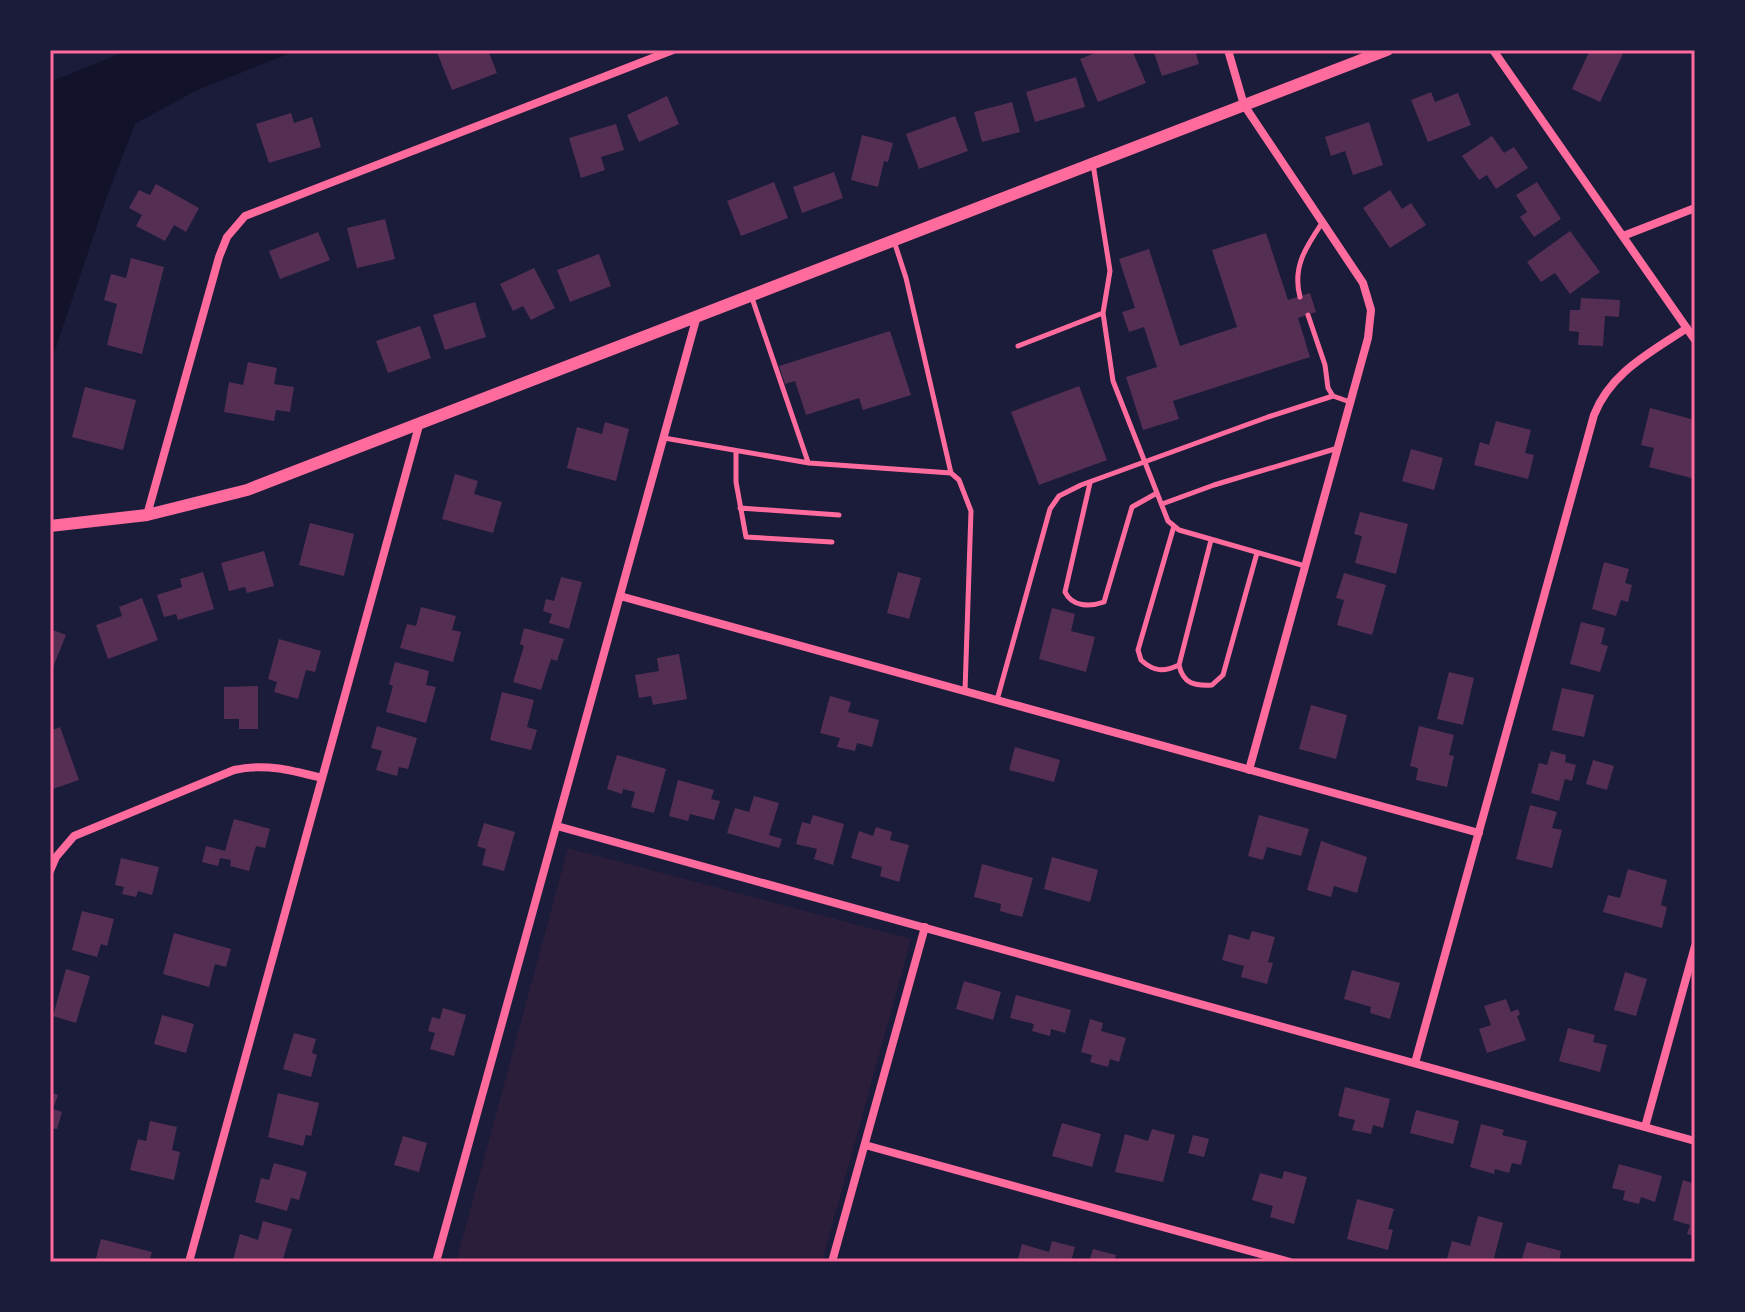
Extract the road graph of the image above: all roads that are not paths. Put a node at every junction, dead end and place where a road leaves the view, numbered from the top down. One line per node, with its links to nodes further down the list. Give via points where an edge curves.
1 (673, 50): 32 (street, via 245,216 219,257)
2 (1228, 50): 5 (street)
3 (1387, 50): 5 (street)
4 (1493, 50): 9 (street)
5 (1244, 105): 6 (street); 8 (street)
6 (1092, 163): 10 (street); 13 (lane, via 1110,271)
7 (1695, 208): 9 (street)
8 (1322, 222): 12 (lane, via 1300,259); 20 (street, via 1363,283 1371,310)
9 (1623, 236): 16 (street)
10 (894, 240): 11 (street); 27 (lane)
11 (751, 295): 14 (street); 26 (lane)
12 (1300, 297)
13 (1103, 313): 18 (lane); 25 (lane, via 1113,381)
14 (698, 315): 21 (street); 22 (street)
15 (1308, 315): 19 (lane)
16 (1687, 328): 17 (street); 47 (street, via 1619,373 1602,395)
17 (1695, 340)
18 (1018, 346)
19 (1333, 396): 20 (lane); 25 (lane)
20 (1350, 402): 23 (street)
21 (421, 422): 32 (street, via 247,490); 45 (street)
22 (664, 438): 24 (lane); 40 (street)
23 (1338, 448): 30 (lane); 39 (street)
24 (736, 451): 26 (lane); 31 (lane)
25 (1144, 461): 28 (lane); 29 (lane)
26 (809, 463): 27 (lane)
27 (951, 473): 42 (lane, via 971,511)
28 (1090, 482): 29 (lane, via 1065,592 1080,605 1104,602 1132,507); 43 (lane, via 1059,496 1050,509)
29 (1157, 493): 30 (lane)
30 (1162, 504): 35 (lane)
31 (740, 508): 33 (lane); 37 (lane, via 746,537)
32 (147, 515): 34 (street)
33 (839, 515)
34 (50, 526)
35 (1174, 526): 36 (lane); 41 (lane, via 1138,650 1141,660 1156,669)
36 (1211, 540): 38 (lane); 41 (lane)
37 (832, 542)
38 (1257, 553): 39 (lane); 41 (lane, via 1223,675 1212,685 1200,686 1181,676)
39 (1305, 566): 44 (street)
40 (620, 596): 42 (street); 46 (street)
41 (1179, 665)
42 (965, 691): 43 (street)
43 (997, 701): 44 (street)
44 (1249, 770): 47 (street)
45 (322, 778): 48 (street, via 282,767 234,770 74,836); 55 (street)
46 (557, 826): 49 (street); 56 (street)
47 (1479, 833): 51 (street)
48 (50, 871)
49 (925, 927): 51 (street); 54 (street)
50 (1695, 946): 52 (street)
51 (1415, 1063): 52 (street)
52 (1645, 1127): 53 (street)
53 (1695, 1141)
54 (865, 1145): 57 (street); 58 (street)
55 (189, 1262)
56 (436, 1262)
57 (832, 1262)
58 (1290, 1262)

